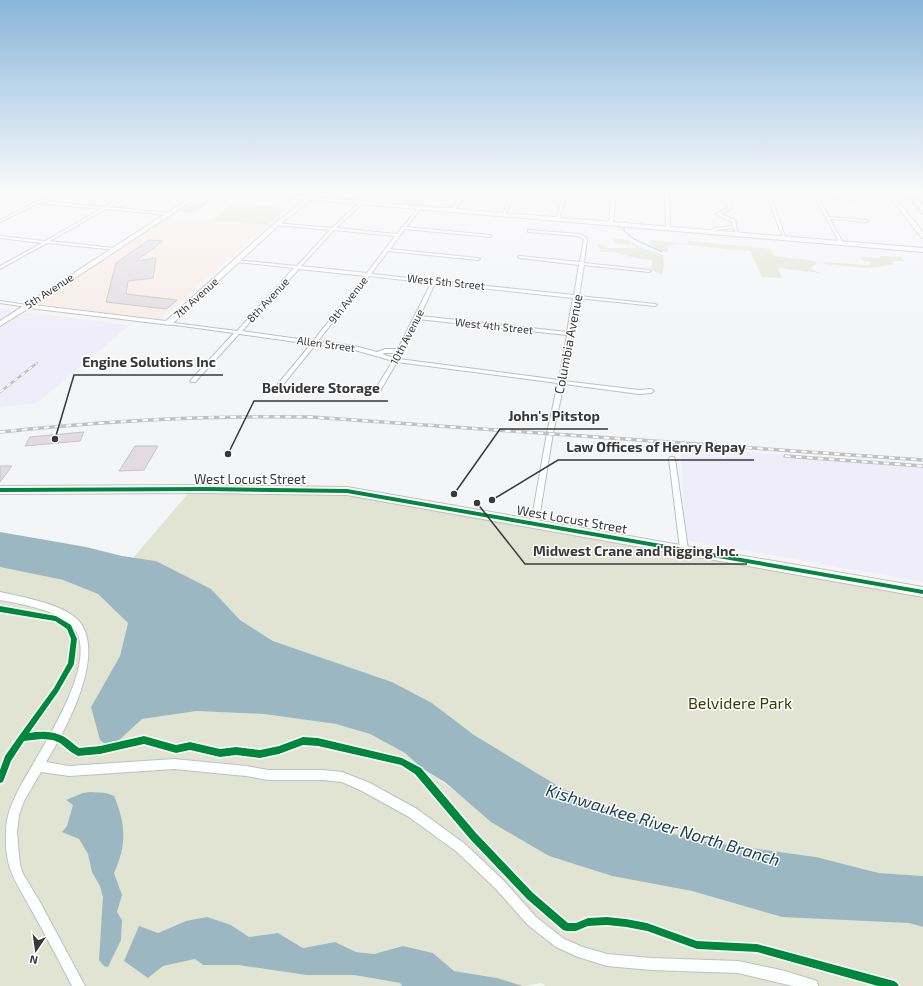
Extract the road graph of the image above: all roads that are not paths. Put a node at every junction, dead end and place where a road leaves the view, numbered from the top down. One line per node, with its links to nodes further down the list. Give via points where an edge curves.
1 (35, 240): 9 (street)
2 (129, 240): 11 (street, 5th Avenue)
3 (260, 240): 16 (street, 7th Avenue)
4 (323, 240): 18 (street, 8th Avenue)
5 (393, 240): 12 (street, 9th Avenue)
6 (586, 240): 17 (street, Columbia Avenue)
7 (808, 240): 10 (street)
8 (839, 240): 10 (street)
9 (47, 241): 11 (street); 19 (street)
10 (841, 243): 13 (street)
11 (115, 249): 26 (street, 5th Avenue)
12 (386, 250): 15 (street); 21 (street, 9th Avenue)
13 (923, 250)
14 (520, 258): 17 (street)
15 (478, 259)
16 (237, 261): 18 (street, West 5th Street); 29 (street, 7th Avenue)
17 (583, 264): 20 (street); 23 (street, Columbia Avenue)
18 (298, 267): 21 (street, West 5th Street); 30 (street, 8th Avenue)
19 (0, 268)
20 (649, 271)
21 (368, 274): 22 (street, West 5th Street); 32 (street, 9th Avenue)
22 (434, 281): 23 (street, West 5th Street); 27 (street, 10th Avenue)
23 (577, 296): 25 (street, West 5th Street); 31 (street, Columbia Avenue)
24 (0, 302): 26 (street, Allen Street)
25 (655, 305)
26 (28, 306): 28 (street, 5th Avenue); 29 (street, Allen Street)
27 (418, 317): 31 (street, West 4th Street); 33 (street, 10th Avenue)
28 (0, 324)
29 (168, 324): 30 (street, Allen Street)
30 (238, 332): 32 (street, Allen Street); 36 (street, 8th Avenue)
31 (570, 334): 37 (street, Columbia Avenue)
32 (315, 342): 34 (street, Allen Street); 38 (street, 9th Avenue)
33 (399, 351): 34 (street); 35 (street, 10th Avenue)
34 (377, 353): 35 (street, Allen Street)
35 (396, 360): 37 (street, Allen Street); 39 (street, 10th Avenue)
36 (193, 381)
37 (561, 383): 40 (street, Allen Street, via 639,392); 43 (street, Columbia Avenue)
38 (275, 391)
39 (377, 391)
40 (651, 391)
41 (672, 459): 44 (street)
42 (0, 490): 43 (street, West Locust Street, via 206,489 347,492)
43 (535, 523): 44 (street, West Locust Street)
44 (684, 549): 45 (street, West Locust Street)
45 (923, 592)
46 (0, 596): 47 (street, via 44,606 77,625 84,636 86,649 81,676 72,701)
47 (38, 766): 48 (street, via 15,810 11,832 15,868); 49 (street, via 76,771 174,764 268,775 342,777 366,787 412,813 461,848 500,885 532,921 560,943 582,954 607,960 651,964 738,966)
48 (79, 986)
49 (812, 986)

